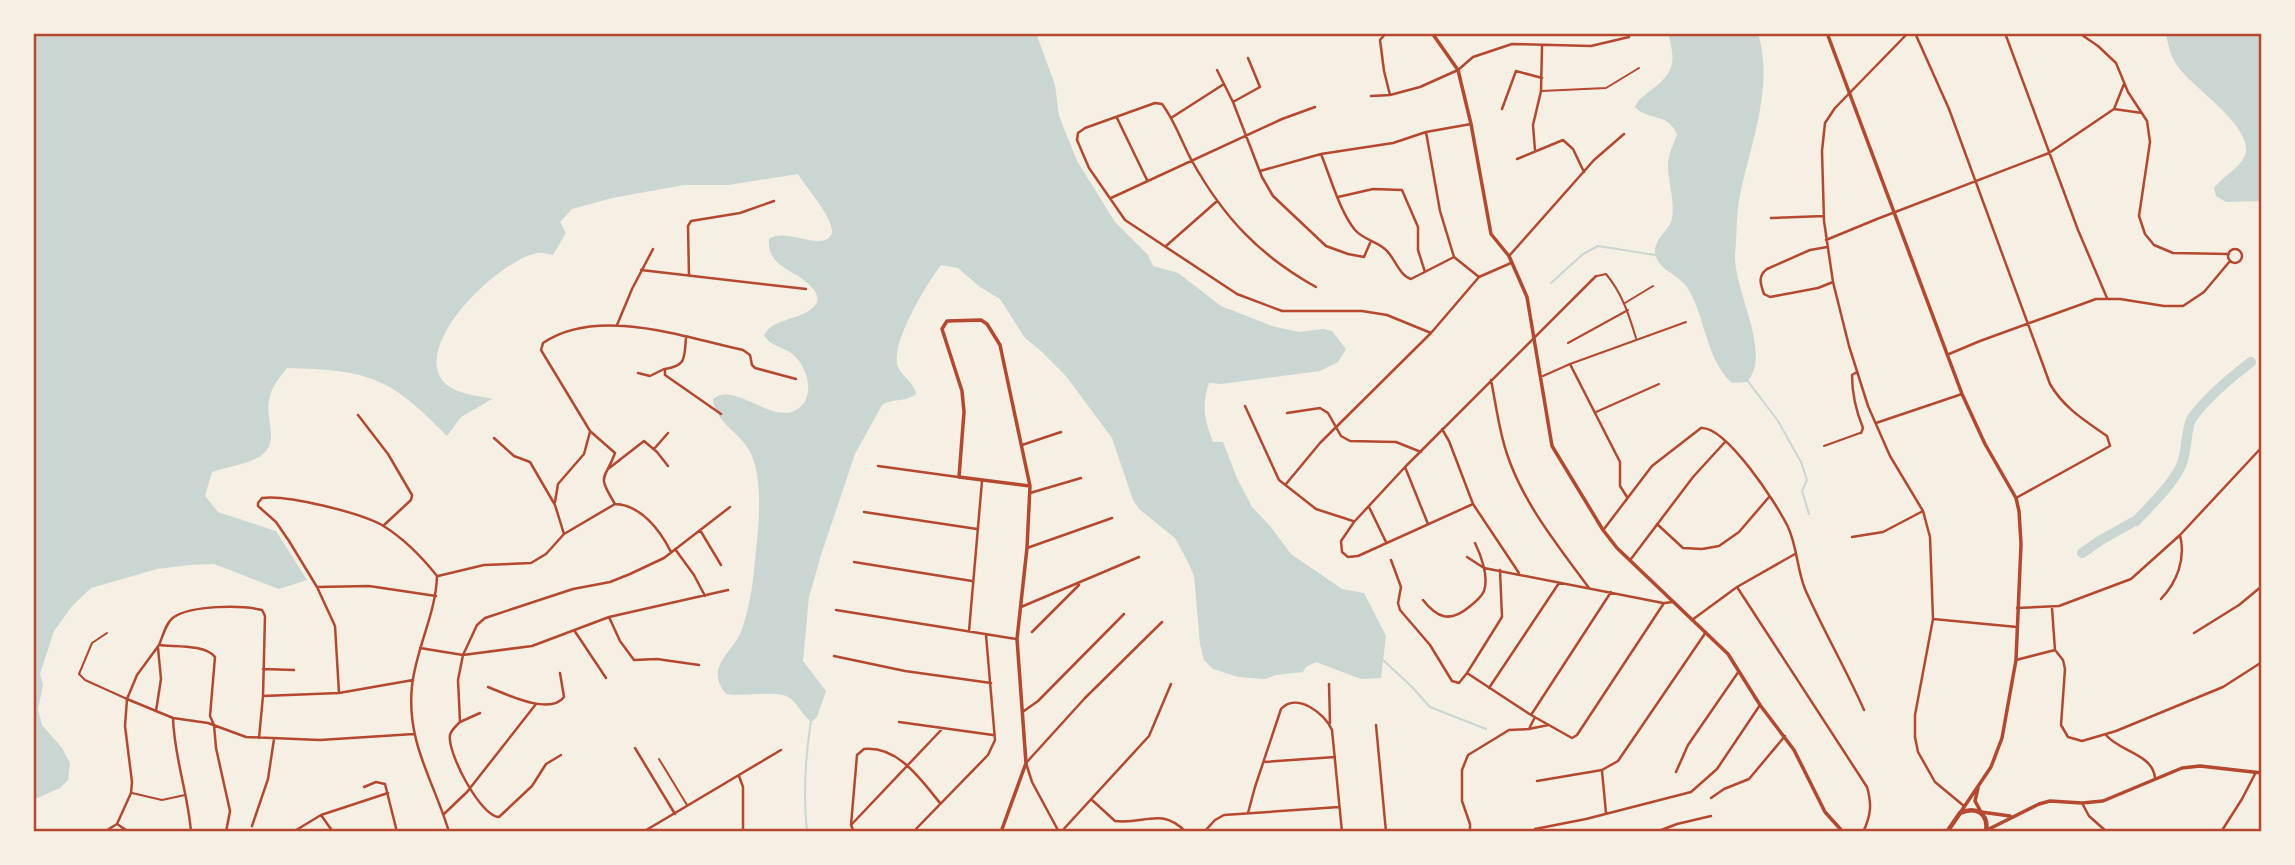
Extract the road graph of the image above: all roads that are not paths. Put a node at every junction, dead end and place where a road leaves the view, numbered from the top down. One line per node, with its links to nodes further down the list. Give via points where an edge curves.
1 (1385, 33): 19 (street, via 1380,40)
2 (1432, 33): 13 (street)
3 (1827, 33): 18 (street)
4 (1908, 33): 18 (street)
5 (1915, 33): 40 (street)
6 (2005, 33): 33 (street)
7 (2078, 33): 15 (street, via 2116,63)
8 (1629, 37): 9 (street, via 1591,46)
9 (1542, 45): 13 (street, via 1498,47 1473,57); 14 (street)
10 (1248, 58): 21 (street, via 1260,87)
11 (1639, 68): 17 (lane, via 1606,88)
12 (1217, 70): 16 (street)
13 (1458, 70): 19 (street); 28 (street)
14 (1542, 78): 17 (street); 23 (street, via 1516,71)
15 (2124, 84): 24 (street); 25 (street)
16 (1224, 85): 21 (street); 27 (street)
17 (1541, 91): 32 (street, via 1533,125)
18 (1850, 93): 45 (street); 46 (street, via 1829,115 1823,131)
19 (1390, 95): 20 (street)
20 (1371, 96)
21 (1233, 102): 31 (street)
22 (1315, 107): 31 (street)
23 (1502, 109)
24 (2114, 109): 25 (street); 33 (street)
25 (2143, 113): 53 (street, via 2150,135 2139,216 2145,233 2154,245 2173,253)
26 (1117, 118): 27 (street, via 1155,103 1162,104); 39 (street); 42 (street, via 1077,135 1089,168)
27 (1171, 118): 36 (street)
28 (1471, 124): 29 (street); 54 (street, via 1491,234)
29 (1426, 132): 34 (street, via 1394,143); 55 (street, via 1440,212)
30 (1624, 134): 38 (street)
31 (1247, 136): 36 (street); 37 (street)
32 (1535, 150): 35 (street); 38 (street, via 1560,139 1569,144)
33 (2049, 153): 40 (street); 67 (street)
34 (1321, 154): 37 (street); 41 (street)
35 (1517, 159)
36 (1192, 160): 39 (street); 44 (street)
37 (1260, 170): 49 (street, via 1280,205 1326,246 1364,257)
38 (1584, 172): 54 (street)
39 (1147, 180): 42 (street)
40 (1976, 182): 45 (street); 71 (street)
41 (1338, 197): 49 (street, via 1352,226); 59 (street, via 1373,189 1402,190 1418,228)
42 (1110, 199): 51 (street, via 1125,220)
43 (774, 201): 60 (street, via 740,213 691,221)
44 (1216, 201): 51 (street); 65 (street, via 1253,242)
45 (1894, 212): 48 (street); 78 (street)
46 (1824, 216): 47 (street); 48 (street)
47 (1771, 218)
48 (1826, 240): 50 (street)
49 (1370, 243): 59 (street, via 1388,252 1408,279)
50 (1828, 246): 63 (street); 63 (street, via 1767,269 1760,279 1764,294 1770,297)
51 (1165, 247): 73 (street, via 1237,294 1282,311 1387,314)
52 (653, 249): 58 (street)
53 (2229, 254): 56 (street); 56 (street, via 2235,249 2242,254 2239,262)
54 (1508, 256): 57 (street)
55 (1454, 257): 59 (street); 62 (street)
56 (2230, 261): 67 (street, via 2204,292 2183,306)
57 (1512, 262): 62 (street); 74 (street, via 1527,297)
58 (641, 270): 60 (street); 72 (street)
59 (1425, 272)
60 (689, 276): 66 (street)
61 (1596, 276): 68 (lane, via 1606,274); 74 (street)
62 (1479, 277): 73 (street)
63 (1833, 282): 81 (street)
64 (1653, 286): 68 (lane)
65 (1316, 287)
66 (806, 289)
67 (2107, 298): 71 (street)
68 (1624, 303): 69 (lane)
69 (1628, 310): 76 (lane); 77 (lane)
70 (1686, 322): 76 (lane)
71 (2026, 324): 78 (street); 119 (street, via 2056,394 2072,412 2107,436 2110,446)
72 (617, 325): 75 (street); 96 (street, via 568,330 545,341 541,349)
73 (1431, 333): 94 (street)
74 (1535, 336): 83 (street); 85 (street)
75 (686, 338): 80 (street, via 682,362); 84 (street, via 743,350 755,368)
76 (1637, 340): 79 (lane)
77 (1568, 343)
78 (1949, 354): 87 (street)
79 (1570, 364): 83 (lane); 90 (street)
80 (665, 369): 82 (street, via 650,376); 91 (street, via 667,377)
81 (1857, 372): 93 (street); 99 (street, via 1852,381)
82 (638, 373)
83 (1540, 377): 134 (street, via 1552,446)
84 (796, 379)
85 (1491, 380): 95 (street); 160 (street, via 1513,471 1556,543)
86 (1659, 384): 90 (lane)
87 (1962, 394): 93 (street); 119 (street)
88 (1245, 405): 114 (street, via 1275,474)
89 (1287, 413): 94 (street, via 1320,408)
90 (1594, 413): 118 (street, via 1620,462 1620,486)
91 (722, 414)
92 (358, 415): 131 (street, via 412,495)
93 (1875, 424): 125 (street)
94 (1337, 426): 106 (street, via 1350,442 1396,442); 114 (street)
95 (1442, 429): 106 (street); 121 (street)
96 (590, 431): 110 (street, via 615,453); 122 (street, via 584,454 558,484)
97 (1061, 432): 102 (street)
98 (668, 433): 105 (street)
99 (1861, 433): 103 (lane)
100 (494, 438): 122 (street, via 514,456 528,460)
101 (1725, 442): 117 (street); 118 (street, via 1710,429 1701,428 1652,466); 130 (street)
102 (1022, 445): 111 (street, via 1002,348 987,324 977,319 947,321 942,325 943,334 964,412); 115 (street)
103 (1824, 446)
104 (2262, 447): 136 (street)
105 (654, 449): 107 (street); 110 (street, via 642,442)
106 (1421, 452): 109 (street)
107 (668, 466)
108 (878, 466): 111 (street)
109 (1405, 467): 124 (street); 129 (street)
110 (605, 471): 120 (street, via 603,480)
111 (959, 477): 113 (street)
112 (1081, 478): 116 (street)
113 (982, 481): 115 (street); 132 (street)
114 (1286, 484): 128 (street, via 1316,509)
115 (1030, 486): 116 (street)
116 (1030, 493): 140 (street)
117 (1769, 496): 130 (street, via 1739,532 1719,546 1683,548); 143 (street, via 1788,526)
118 (1628, 498): 134 (street)
119 (2016, 498): 170 (street, via 2021,544)
120 (615, 504): 135 (street); 142 (street, via 636,509 663,536)
121 (1473, 504): 129 (street); 152 (street)
122 (555, 505): 135 (street)
123 (730, 507): 133 (street)
124 (1369, 507): 128 (street); 138 (street)
125 (1923, 510): 137 (street, via 1883,532); 175 (street, via 1932,552)
126 (864, 512): 132 (street)
127 (1112, 518): 140 (street)
128 (1354, 522): 138 (street, via 1340,545 1345,556 1358,556)
129 (1428, 524): 138 (street)
130 (1657, 524): 147 (street)
131 (383, 526): 153 (street); 158 (street, via 289,498 260,499 258,505 283,532)
132 (977, 529): 154 (street)
133 (699, 530): 141 (street); 149 (street)
134 (1603, 530): 147 (street)
135 (564, 534): 153 (street, via 531,563 484,565)
136 (2180, 536): 165 (street, via 2181,564 2171,589); 171 (street, via 2126,582)
137 (1852, 537)
138 (1385, 542)
139 (1475, 543): 150 (street)
140 (1027, 548): 169 (street)
141 (675, 549): 142 (street); 164 (street)
142 (671, 552): 190 (street, via 614,581 573,589 485,618)
143 (1795, 554): 159 (street); 212 (street, via 1804,586)
144 (1139, 557): 155 (street)
145 (1467, 558): 150 (street)
146 (1391, 560): 199 (street, via 1401,587 1400,610 1430,645 1452,681 1459,683)
147 (1629, 561): 168 (street)
148 (854, 562): 154 (street)
149 (721, 565)
150 (1483, 568): 151 (street); 166 (street, via 1482,595 1456,616 1443,618)
151 (1500, 570): 152 (street); 199 (street, via 1502,617)
152 (1521, 575): 156 (street)
153 (438, 576): 163 (street)
154 (972, 581): 180 (street)
155 (1082, 583): 169 (street); 182 (street)
156 (1559, 583): 160 (street); 206 (street)
157 (2262, 586): 184 (street)
158 (317, 587): 163 (street, via 369,586); 207 (street, via 336,630)
159 (1737, 587): 176 (street); 295 (street, via 1867,787 1871,808)
160 (1590, 588): 162 (street)
161 (728, 590): 164 (street)
162 (1611, 592): 167 (street); 216 (street)
163 (437, 596): 188 (street)
164 (705, 596): 174 (street)
165 (2161, 599)
166 (1423, 600)
167 (1664, 603): 168 (street); 223 (street, via 1577,735 1573,738)
168 (1673, 603): 176 (street)
169 (1021, 607): 186 (street)
170 (2017, 608): 171 (street); 178 (street)
171 (2052, 608): 189 (street)
172 (836, 610): 180 (street)
173 (1124, 614): 214 (street)
174 (610, 617): 179 (street); 194 (street, via 634,660)
175 (1933, 619): 178 (street); 256 (street, via 1915,737 1935,782)
176 (1692, 620): 183 (street)
177 (1162, 622): 238 (street)
178 (2017, 627): 192 (street)
179 (574, 630): 190 (street, via 541,644); 200 (street)
180 (969, 631): 185 (street)
181 (107, 632): 209 (lane, via 92,643 79,674)
182 (1032, 632)
183 (1706, 632): 197 (street); 240 (street, via 1622,756)
184 (2194, 633)
185 (986, 635): 186 (street); 202 (street)
186 (1017, 639): 214 (street)
187 (158, 646): 195 (street, via 167,624 179,614 211,608 258,609 265,616); 209 (street); 213 (street, via 161,678); 221 (street, via 212,653 210,714)
188 (420, 648): 190 (street); 201 (street)
189 (2056, 650): 192 (street); 227 (street, via 2065,669 2063,730 2081,741)
190 (463, 655): 218 (street, via 458,680)
191 (834, 656): 202 (street)
192 (2016, 660): 247 (street, via 2002,737)
193 (2262, 662): 227 (street, via 2223,687)
194 (699, 665)
195 (263, 668): 196 (street); 208 (street)
196 (294, 670)
197 (1739, 670): 211 (street); 241 (street, via 1688,744)
198 (560, 673): 210 (street, via 563,700)
199 (1467, 673): 206 (street)
200 (606, 678)
201 (413, 680): 207 (street); 226 (street)
202 (991, 683): 228 (street)
203 (1171, 684): 253 (street, via 1152,731)
204 (1329, 684): 220 (street)
205 (488, 687): 210 (street)
206 (1488, 689): 216 (street)
207 (339, 693): 208 (street)
208 (263, 696): 230 (street)
209 (127, 699): 213 (street); 249 (street)
210 (536, 704): 248 (street)
211 (1760, 705): 229 (street); 261 (street, via 1724,760 1691,792)
212 (1864, 710)
213 (156, 711): 217 (street)
214 (1023, 711): 238 (street)
215 (480, 713): 218 (street)
216 (1533, 716): 223 (street); 225 (street)
217 (173, 718): 221 (street); 251 (street)
218 (460, 722): 248 (street, via 450,738)
219 (899, 722): 224 (street)
220 (1329, 724): 235 (street); 237 (street, via 1304,704 1287,704 1281,709)
221 (214, 725): 230 (street); 277 (street, via 230,811)
222 (1376, 725): 291 (street)
223 (1548, 725): 225 (street)
224 (943, 728): 228 (street); 239 (street)
225 (1529, 729): 292 (street, via 1501,733 1463,763 1462,801)
226 (414, 734): 231 (street); 263 (street)
227 (2106, 735): 244 (street, via 2150,764)
228 (995, 736): 254 (street, via 988,755)
229 (1785, 736): 252 (street, via 1749,779); 294 (street, via 1820,803)
230 (259, 738): 231 (street)
231 (274, 739): 270 (street, via 268,779)
232 (635, 748): 264 (street)
233 (781, 750): 243 (street)
234 (561, 755): 248 (street, via 547,764 532,786 499,817 490,815)
235 (1335, 757): 237 (street); 258 (street)
236 (659, 758): 257 (lane)
237 (1264, 762): 260 (street)
238 (1026, 763): 286 (street); 287 (street)
239 (908, 765): 254 (street); 269 (street); 269 (street, via 873,749 860,751)
240 (1602, 770): 245 (street); 261 (street)
241 (1676, 772)
242 (2259, 773): 244 (street, via 2200,766); 298 (street)
243 (739, 776): 257 (street); 283 (street)
244 (2155, 778): 255 (street, via 2119,796)
245 (1537, 781)
246 (364, 787): 250 (street, via 379,782 386,784)
247 (1979, 787): 256 (street); 259 (street, via 1975,801)
248 (469, 789): 263 (street)
249 (131, 793): 251 (lane, via 162,800); 268 (street)
250 (388, 793): 265 (street); 280 (street)
251 (186, 795): 276 (street)
252 (1711, 799)
253 (1092, 800): 287 (street); 288 (street, via 1115,821 1165,818)
254 (940, 803): 285 (street)
255 (2082, 803): 267 (street, via 2050,801); 297 (street, via 2092,820)
256 (1964, 806): 262 (street)
257 (688, 807): 264 (street)
258 (1339, 807): 260 (street); 290 (street)
259 (1981, 812): 262 (main road); 267 (street); 272 (main road)
260 (1248, 813): 289 (street, via 1219,817)
261 (1606, 813): 271 (street)
262 (1960, 813): 296 (main road)
263 (444, 814): 281 (street)
264 (674, 814): 282 (street)
265 (321, 815): 278 (street); 279 (street)
266 (1712, 816): 293 (street)
267 (2012, 816): 272 (street)
268 (118, 825): 273 (street); 274 (street); 275 (street)
269 (851, 825): 284 (street)
270 (252, 826)
271 (1535, 829)
272 (1987, 831)
273 (103, 832)
274 (116, 832)
275 (129, 832)
276 (191, 832)
277 (226, 832)
278 (293, 832)
279 (333, 832)
280 (397, 832)
281 (449, 832)
282 (643, 832)
283 (743, 832)
284 (855, 832)
285 (913, 832)
286 (1001, 832)
287 (1060, 832)
288 (1186, 832)
289 (1204, 832)
290 (1342, 832)
291 (1386, 832)
292 (1470, 832)
293 (1656, 832)
294 (1843, 832)
295 (1863, 832)
296 (1947, 832)
297 (2107, 832)
298 (2221, 832)

